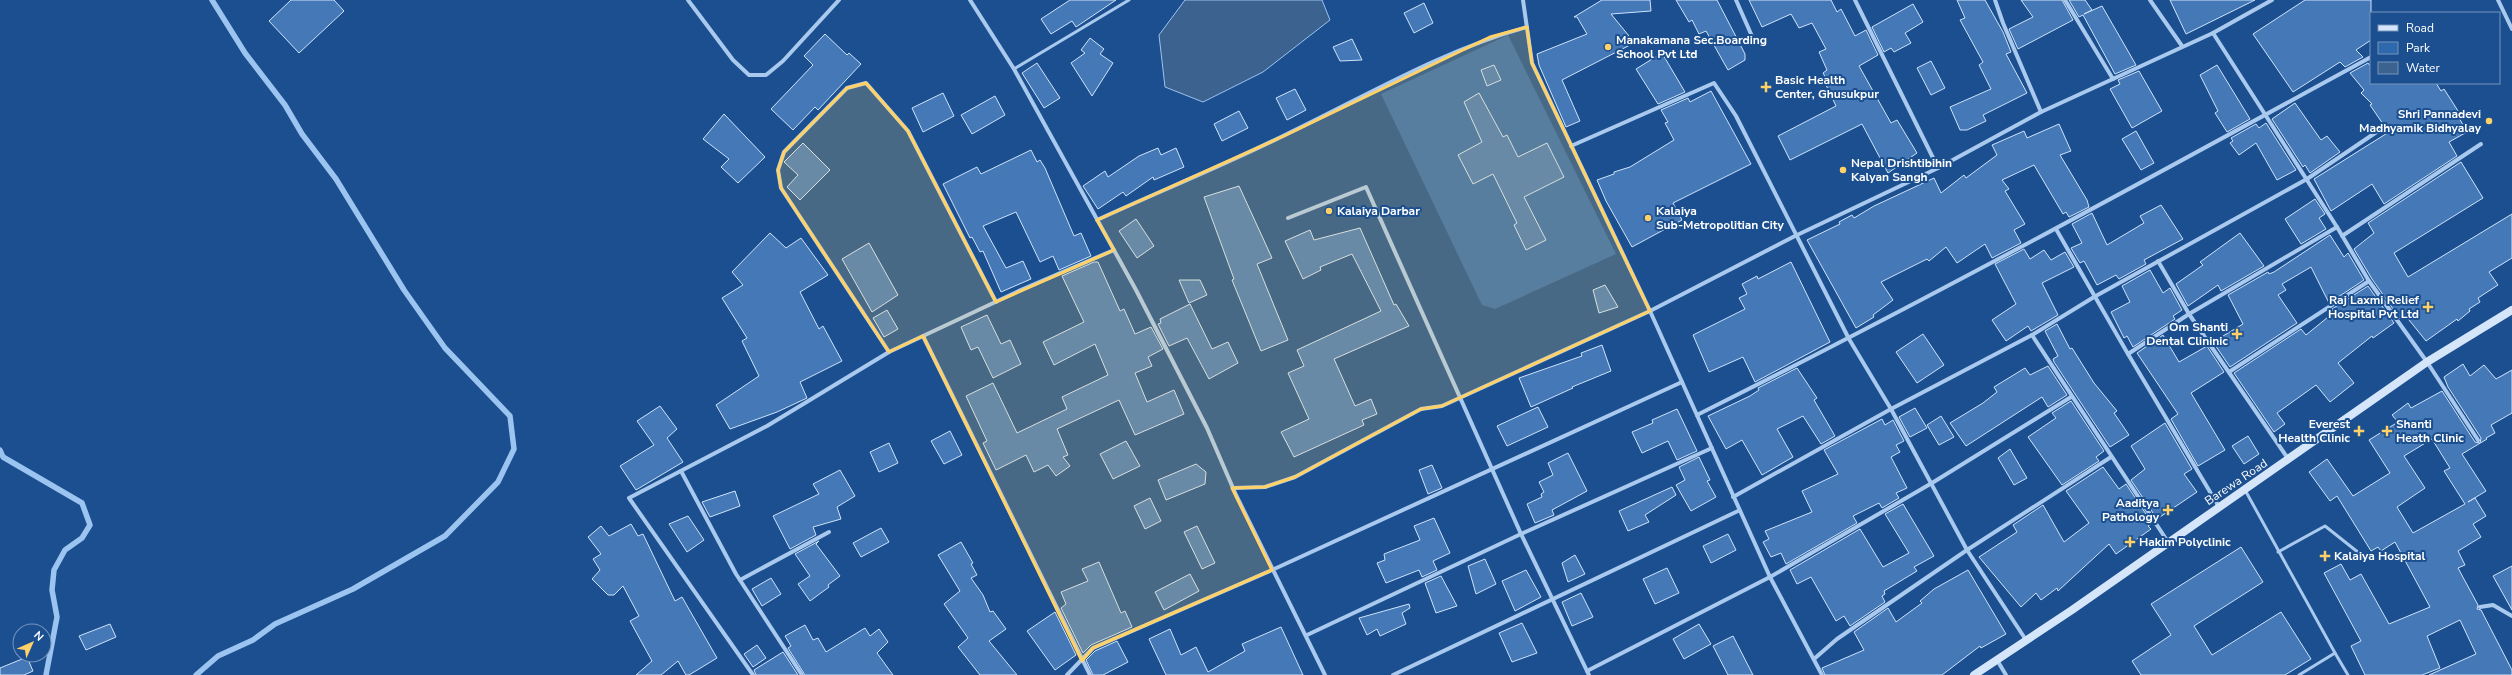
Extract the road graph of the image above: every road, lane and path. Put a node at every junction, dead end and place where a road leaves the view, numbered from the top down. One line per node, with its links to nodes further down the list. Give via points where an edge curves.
1 (688, 0): 2 (street, via 733,60 749,75 766,74 783,61)
2 (838, 0)
3 (970, 0): 19 (street)
4 (1129, 0): 19 (lane)
5 (1524, 0): 13 (street)
6 (1736, 0): 16 (street)
7 (1855, 0): 26 (street)
8 (1996, 0): 21 (street, via 2003,23)
9 (2065, 0): 20 (street)
10 (2150, 0): 17 (street)
11 (2272, 0): 15 (street)
12 (2498, 0): 14 (street)
13 (1527, 26): 25 (street, via 1532,62); 29 (street, via 1490,37 1392,81 1286,135)
14 (2512, 28)
15 (2213, 33): 17 (street); 22 (street)
16 (1755, 43)
17 (2182, 46): 20 (street)
18 (2370, 58): 22 (street)
19 (1014, 69): 29 (street)
20 (2113, 79): 21 (street)
21 (2041, 112): 26 (street)
22 (2265, 115): 27 (street); 31 (street)
23 (2384, 127): 27 (street)
24 (2481, 144): 33 (street)
25 (1571, 146): 32 (street, via 1714,83 1736,116); 40 (street)
26 (1938, 168): 32 (street)
27 (2307, 179): 30 (street); 35 (street)
28 (1288, 218): 51 (street, via 1366,188)
29 (1097, 220): 34 (street)
30 (2337, 227): 33 (street); 41 (street)
31 (2056, 229): 37 (street); 44 (street)
32 (1795, 236): 40 (street); 44 (street)
33 (2342, 236): 36 (street)
34 (1114, 250): 38 (street); 61 (street, via 1207,428)
35 (2158, 262): 37 (street); 41 (street)
36 (2369, 281): 47 (street); 48 (street)
37 (2094, 297): 42 (street); 46 (street)
38 (996, 302): 43 (street); 45 (street, via 908,131 866,83 847,88 784,152 778,170 781,188)
39 (2512, 310): 47 (main road, Barewa Road)
40 (1650, 311): 49 (street); 51 (street)
41 (2189, 314): 46 (street); 48 (street)
42 (2032, 335): 50 (street); 52 (street)
43 (923, 336): 45 (street); 83 (street)
44 (1849, 339): 52 (street); 53 (street)
45 (889, 352): 59 (street, via 767,426)
46 (2128, 354): 64 (street)
47 (2427, 362): 54 (street); 57 (main road, Barewa Road)
48 (2229, 372): 57 (street)
49 (1682, 382): 53 (street); 58 (street)
50 (2071, 397): 56 (street); 60 (street)
51 (1460, 398): 58 (street); 61 (street, via 1442,406 1421,409 1295,477 1265,487)
52 (1892, 409): 60 (street); 63 (street)
53 (1697, 416): 55 (street)
54 (2478, 440)
55 (1712, 448): 63 (street); 67 (street)
56 (2111, 457): 68 (street); 69 (street)
57 (2289, 460): 62 (main road, Barewa Road)
58 (1491, 468): 67 (street); 72 (street)
59 (681, 471): 74 (street); 85 (street, via 630,498)
60 (1932, 483): 69 (street); 73 (street)
61 (1234, 488): 72 (street)
62 (2245, 490): 64 (main road, Barewa Road); 70 (lane)
63 (1733, 497): 65 (street)
64 (2220, 507): 68 (main road, Barewa Road)
65 (1738, 510): 73 (street); 75 (street)
66 (829, 532): 74 (street)
67 (1521, 534): 75 (street); 78 (street)
68 (2168, 542): 79 (main road, Barewa Road)
69 (1967, 550): 79 (street); 81 (street, via 1837,639)
70 (2278, 552): 71 (lane, via 2325,526); 80 (lane)
71 (2364, 557)
72 (1272, 570): 78 (street); 83 (street, via 1093,648)
73 (1770, 577): 81 (street); 84 (street)
74 (740, 580): 86 (street)
75 (1553, 598): 84 (street); 90 (street)
76 (2480, 607): 77 (street, via 2493,605)
77 (2512, 616)
78 (1307, 635): 89 (street)
79 (2026, 641): 82 (main road, Barewa Road)
80 (2336, 653): 94 (lane); 95 (lane)
81 (1814, 659): 91 (street)
82 (1997, 660): 92 (main road, Barewa Road); 93 (street)
83 (1082, 661): 87 (street); 88 (street)
84 (1588, 673)
85 (753, 675)
86 (802, 675)
87 (1067, 675)
88 (1090, 675)
89 (1325, 675)
90 (1393, 675)
91 (1822, 675)
92 (1974, 675)
93 (2006, 675)
94 (2299, 675)
95 (2348, 675)

